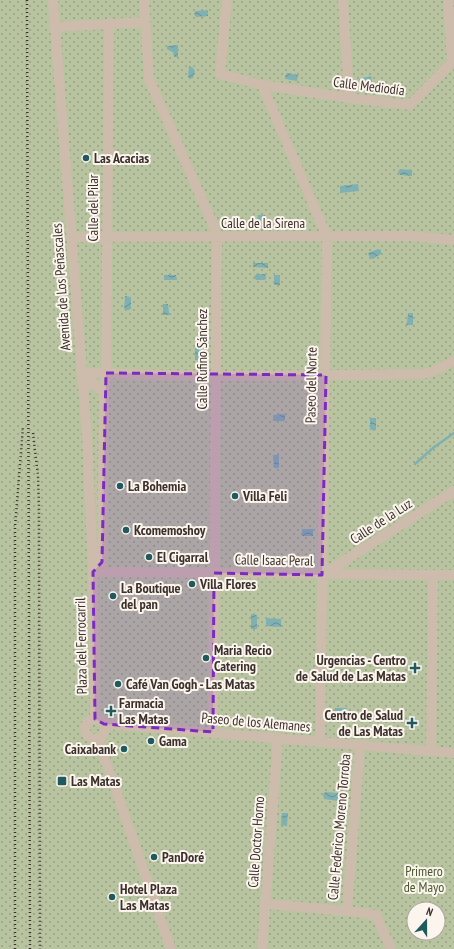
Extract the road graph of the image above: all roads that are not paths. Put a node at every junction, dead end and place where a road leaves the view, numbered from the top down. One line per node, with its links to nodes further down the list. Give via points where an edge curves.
1 (53, 0): 8 (street, Avenida de Los Peñascales)
2 (144, 0): 6 (street, Calle Rufino Sánchez)
3 (227, 0): 10 (street, via 220,74)
4 (343, 0): 11 (street)
5 (448, 0): 9 (street)
6 (145, 22): 7 (street); 14 (street, Calle Rufino Sánchez, via 149,79)
7 (109, 23): 8 (street); 13 (street, Calle del Pilar)
8 (54, 27): 12 (street, Avenida de Los Peñascales)
9 (453, 62): 11 (street, Calle Mediodía, via 410,105)
10 (262, 85): 11 (street, Calle Mediodía); 15 (street, Paseo del Norte)
11 (348, 98)
12 (71, 237): 13 (street, Calle de la Sirena); 21 (street, Avenida de Los Peñascales)
13 (107, 237): 14 (street, Calle de la Sirena); 18 (street, Calle del Pilar)
14 (217, 237): 15 (street, Calle de la Sirena); 20 (street, Calle Rufino Sánchez)
15 (327, 237): 16 (street, Calle de la Sirena, via 410,236); 19 (street, Paseo del Norte)
16 (454, 240)
17 (454, 360): 19 (street, via 434,372 423,374)
18 (106, 373): 20 (street); 21 (street); 22 (street, Calle del Pilar)
19 (326, 375): 20 (street); 26 (street, Paseo del Norte)
20 (216, 376): 25 (street, Calle Rufino Sánchez)
21 (82, 377): 22 (street); 24 (street, Avenida de Los Peñascales)
22 (104, 393): 24 (street, Calle del Pilar, via 102,562)
23 (454, 491): 26 (street, Calle de la Luz)
24 (93, 572): 25 (street, Calle Isaac Peral); 29 (street, Plaza del Ferrocarril)
25 (214, 573): 26 (street, Calle Isaac Peral); 31 (street, Calle Rufino Sánchez)
26 (322, 575): 28 (street, Calle Isaac Peral); 34 (street, Paseo del Norte)
27 (454, 575): 28 (street, Calle Isaac Peral)
28 (433, 576): 36 (street)
29 (95, 719): 30 (street); 33 (street, via 88,722 84,728 87,736 94,740)
30 (104, 724): 31 (street, Paseo de los Alemanes); 33 (street, via 105,732)
31 (213, 732): 32 (street, Paseo de los Alemanes)
32 (278, 738): 34 (street, Paseo de los Alemanes); 38 (street, Calle Doctor Horno)
33 (98, 739): 40 (street)
34 (320, 742): 35 (street, Paseo de los Alemanes)
35 (360, 745): 36 (street, Paseo de los Alemanes); 39 (street, Calle Federico Moreno Torroba)
36 (431, 751): 37 (street, Paseo de los Alemanes)
37 (454, 753)
38 (266, 904): 39 (street); 41 (street, Calle Doctor Horno)
39 (347, 911): 42 (street, via 376,915)
40 (171, 949)
41 (262, 949)
42 (391, 949)

